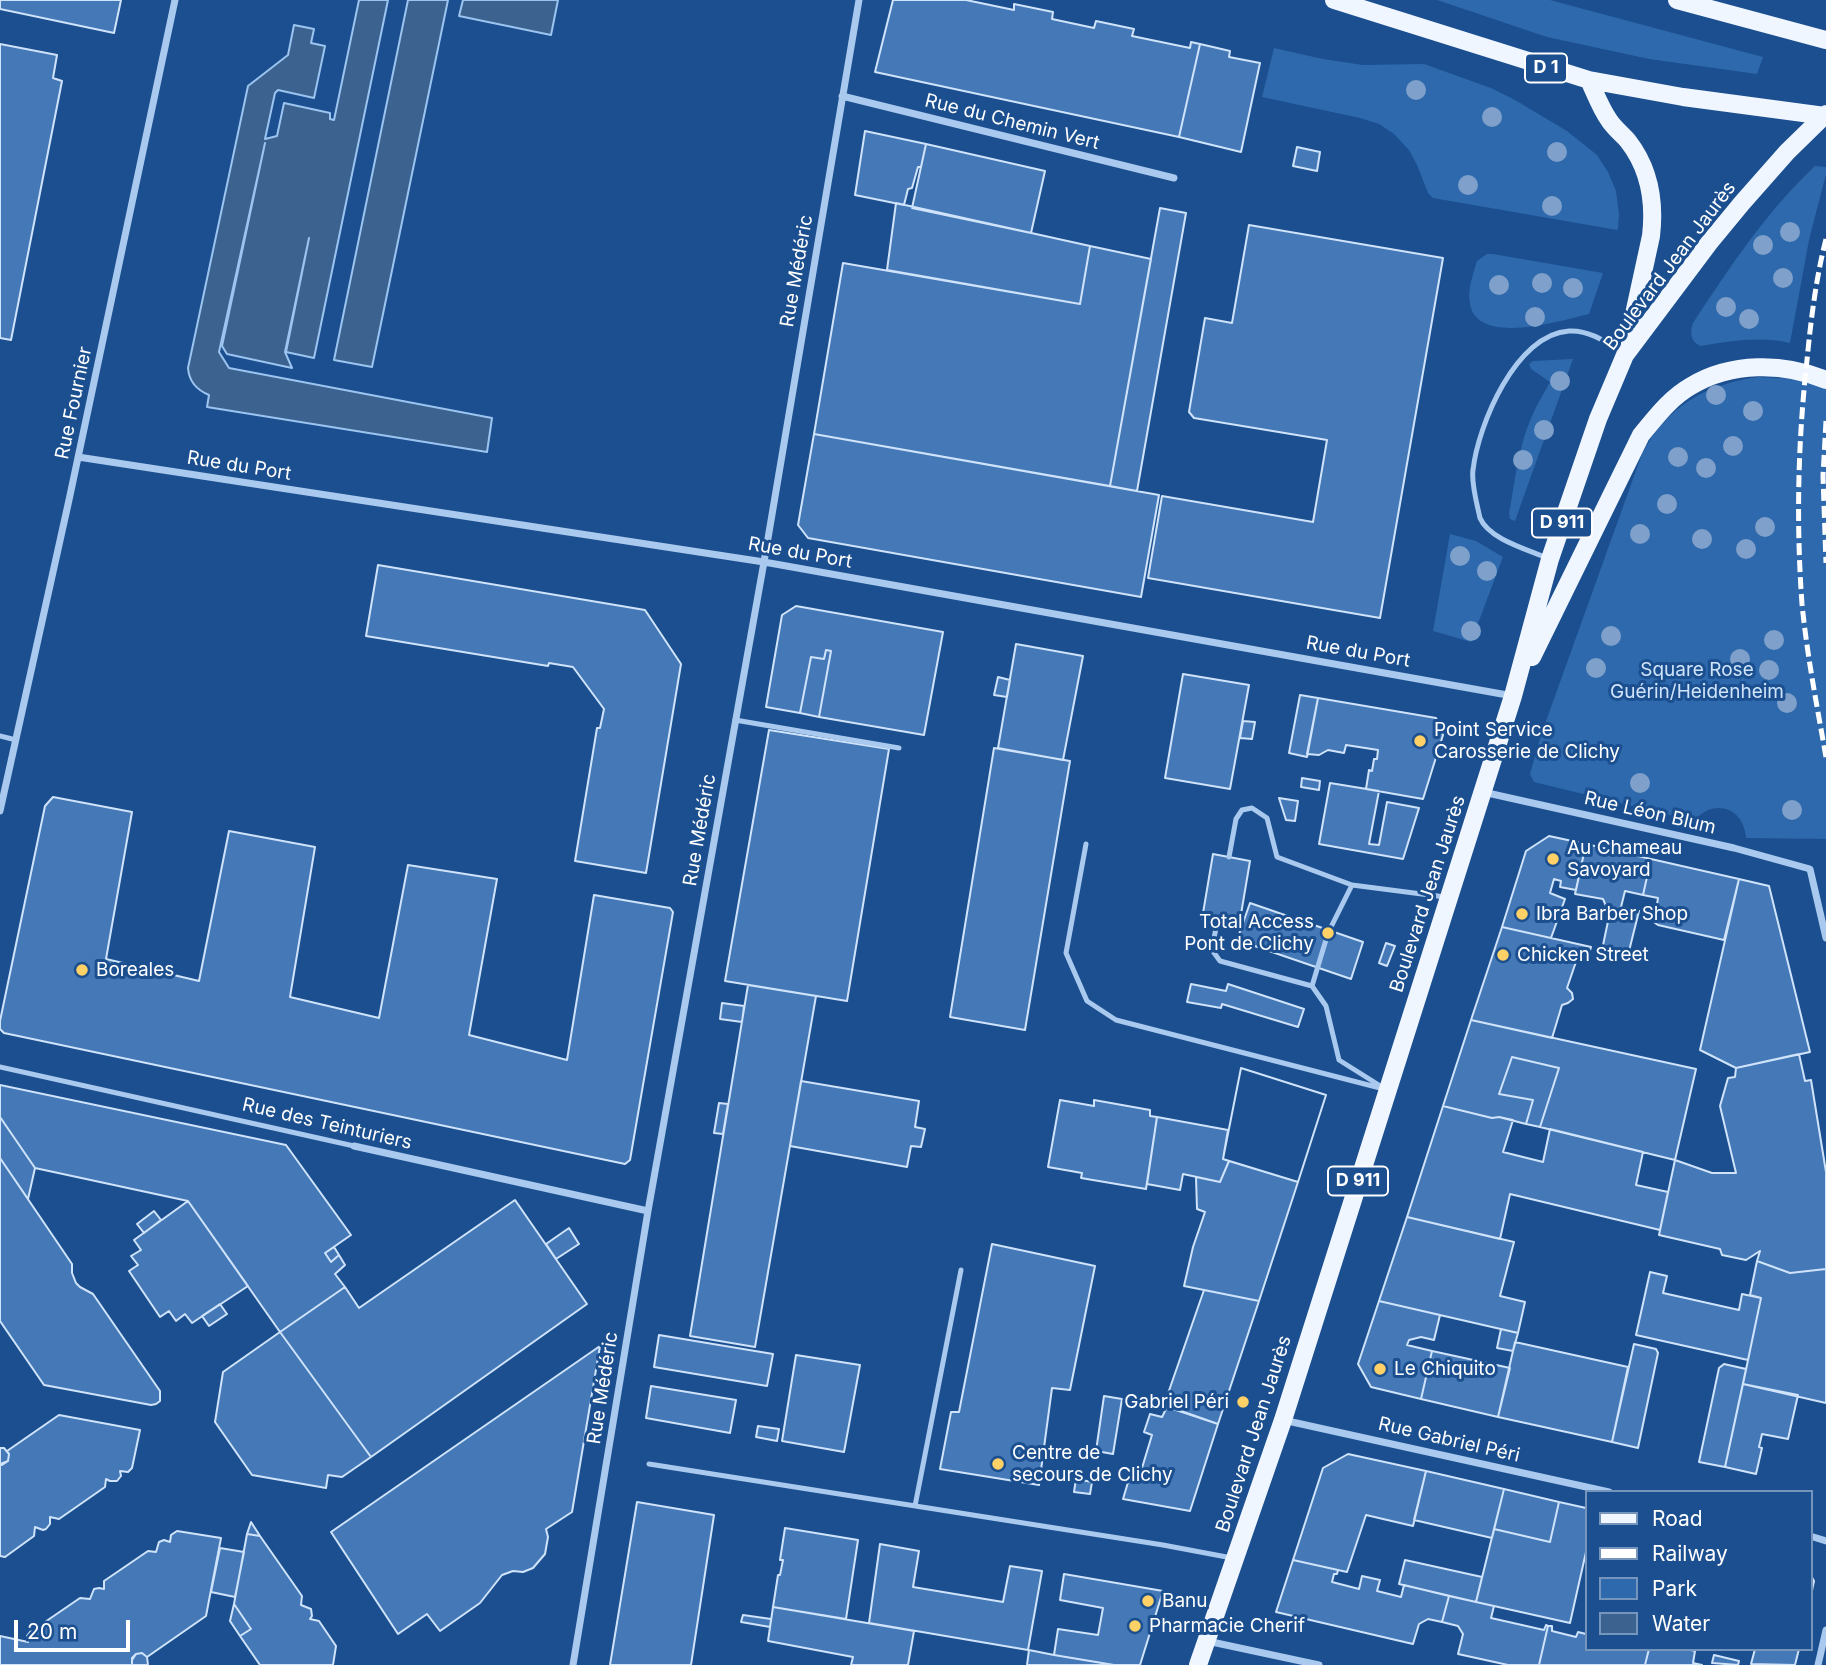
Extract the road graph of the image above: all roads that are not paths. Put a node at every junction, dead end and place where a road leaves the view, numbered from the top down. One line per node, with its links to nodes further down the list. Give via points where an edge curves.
1 (175, 0): 12 (street, Rue Fournier)
2 (859, 0): 7 (street, Rue Médéric)
3 (1334, 0): 6 (main road, D 1)
4 (1677, 0): 5 (main road)
5 (1822, 41)
6 (1589, 80): 8 (main road, D 1); 10 (main road, D 911, via 1609,120 1637,153 1650,193 1651,236)
7 (842, 96): 9 (street, Rue du Chemin Vert); 14 (street, Rue Médéric)
8 (1825, 115): 10 (main road, Boulevard Jean Jaurès / D 911, via 1742,203)
9 (1174, 178)
10 (1625, 355): 13 (main road, Boulevard Jean Jaurès / D 911); 13 (lane, via 1593,334 1568,331 1547,338 1524,355 1506,378 1485,422 1472,472 1483,525 1491,533)
11 (1826, 380): 15 (main road, via 1807,372 1744,368 1716,373 1663,408 1630,455)
12 (78, 457): 14 (street, Rue du Port); 18 (street, Rue Fournier)
13 (1550, 559): 15 (main road, Boulevard Jean Jaurès / D 911)
14 (764, 562): 15 (street, Rue du Port); 16 (street, Rue Médéric)
15 (1513, 696): 20 (main road, Boulevard Jean Jaurès / D 911)
16 (735, 720): 19 (lane); 32 (street, Rue Médéric)
17 (0, 736): 18 (lane)
18 (16, 740): 21 (street, Rue Fournier)
19 (899, 748)
20 (1483, 792): 25 (main road, Boulevard Jean Jaurès / D 911); 27 (street, Rue Léon Blum, via 1810,869)
21 (0, 811)
22 (1086, 844): 30 (lane, via 1066,953 1087,1000 1116,1020)
23 (1230, 857): 24 (lane, via 1236,820 1242,810 1252,808 1267,818 1278,857)
24 (1352, 885): 25 (lane); 28 (lane, via 1328,933)
25 (1449, 897): 30 (main road, Boulevard Jean Jaurès / D 911)
26 (1217, 922): 28 (lane, via 1212,950 1220,961)
27 (1826, 938)
28 (1312, 986): 30 (lane, via 1326,1006 1339,1060)
29 (0, 1067): 31 (lane, Rue des Teinturiers)
30 (1387, 1090): 34 (main road, Boulevard Jean Jaurès / D 911)
31 (354, 1146): 32 (street, Rue des Teinturiers)
32 (648, 1211): 41 (street, Rue Médéric)
33 (961, 1270): 37 (lane)
34 (1283, 1420): 36 (street, Rue Gabriel Péri); 38 (main road, Boulevard Jean Jaurès / D 911)
35 (649, 1464): 37 (lane)
36 (1600, 1490)
37 (915, 1506): 38 (lane)
38 (1235, 1559): 40 (main road, Boulevard Jean Jaurès / D 911)
39 (1826, 1630): 44 (street)
40 (1206, 1641): 42 (main road, Boulevard Jean Jaurès / D 911); 43 (street)
41 (573, 1665)
42 (1198, 1665)
43 (1319, 1665)
44 (1818, 1665)

